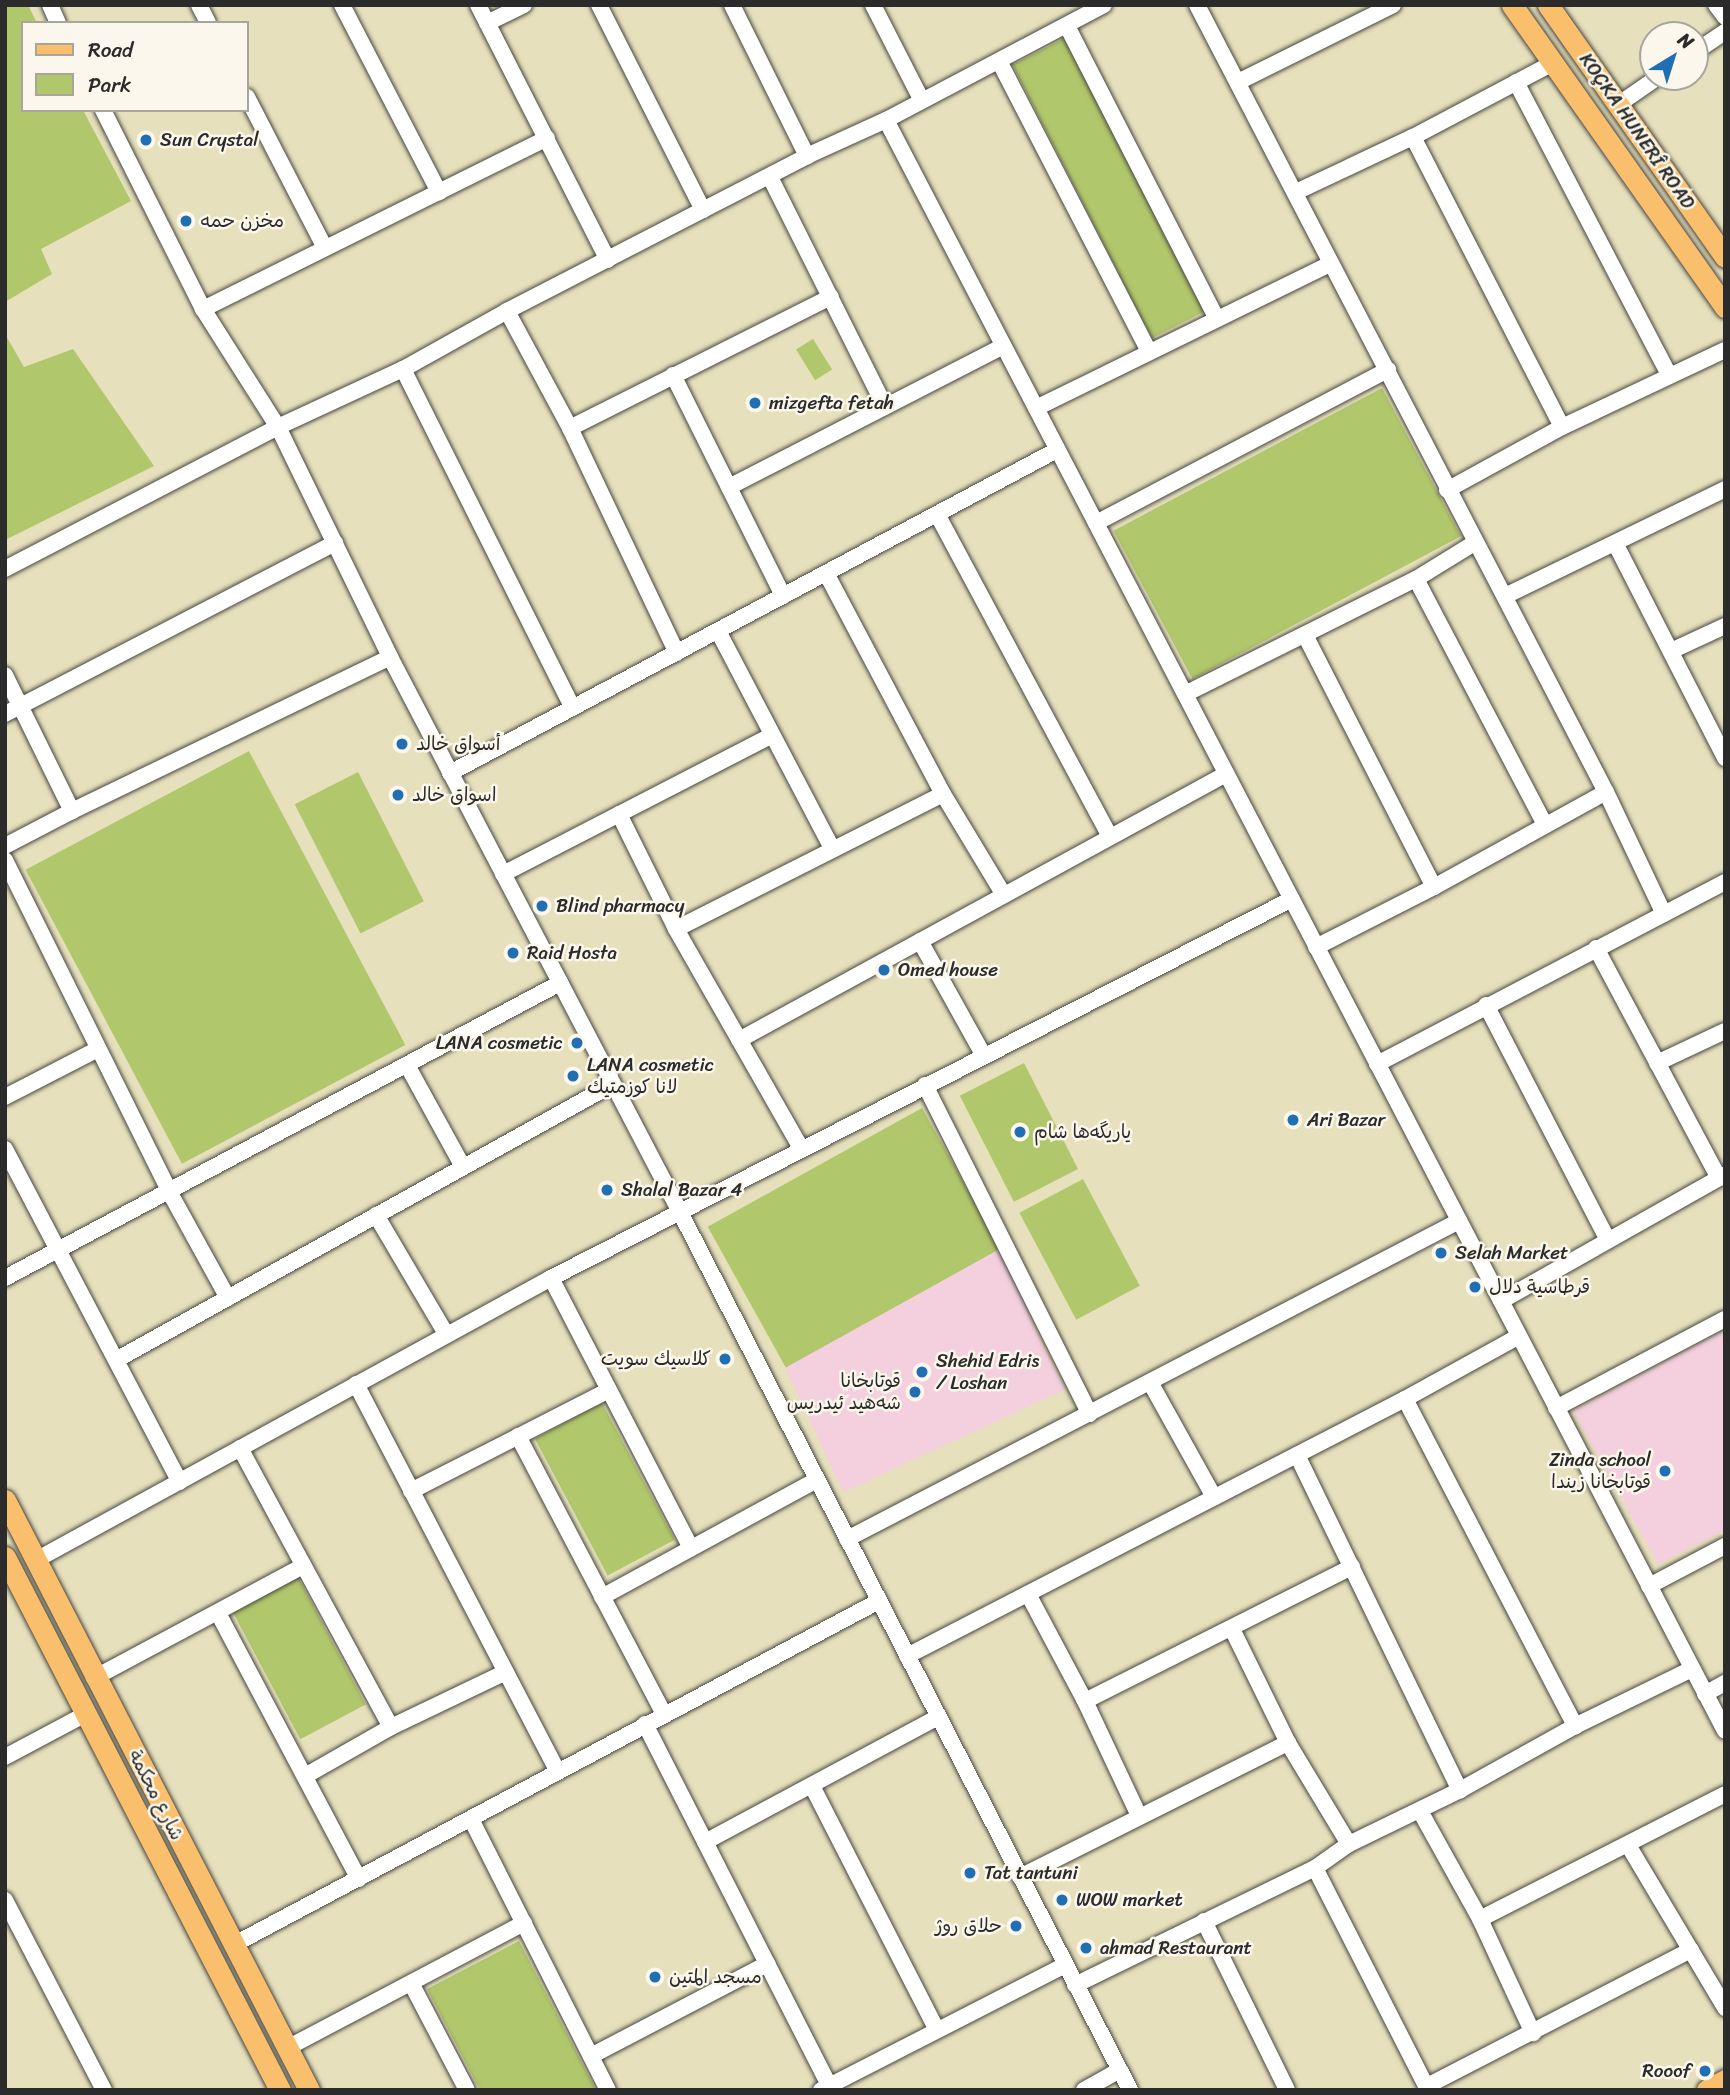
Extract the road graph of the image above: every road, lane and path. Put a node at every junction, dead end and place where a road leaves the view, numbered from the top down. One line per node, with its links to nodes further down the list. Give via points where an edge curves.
1 (50, 5): 16 (street)
2 (199, 5): 17 (street)
3 (342, 5): 38 (street)
4 (478, 5): 18 (street)
5 (524, 5): 18 (street)
6 (599, 5): 40 (street)
7 (732, 5): 35 (street)
8 (873, 5): 28 (street)
9 (1104, 5): 19 (street)
10 (1197, 5): 24 (street)
11 (1393, 5): 24 (street)
12 (1512, 5): 23 (main road)
13 (1548, 5): 29 (main road, KOÇKA HUNERÎ ROAD)
14 (1716, 5): 15 (street)
15 (1725, 17)
16 (57, 21)
17 (207, 21)
18 (487, 23): 33 (street)
19 (1067, 26): 22 (street); 49 (street)
20 (1725, 32): 21 (street)
21 (1709, 43)
22 (999, 61): 28 (street); 52 (street)
23 (1553, 63): 25 (street); 36 (main road)
24 (1238, 82): 39 (street)
25 (1516, 82): 32 (street); 56 (street)
26 (1639, 90): 29 (street)
27 (248, 99): 41 (street)
28 (921, 99): 31 (street)
29 (1619, 104): 34 (main road, KOÇKA HUNERÎ ROAD)
30 (104, 112): 47 (street)
31 (886, 120): 35 (street); 50 (street)
32 (1413, 137): 39 (street); 59 (street)
33 (547, 138): 38 (street); 43 (street)
34 (1651, 149): 36 (main road); 42 (main road, KOÇKA HUNERÎ ROAD)
35 (807, 156): 37 (street)
36 (1625, 167): 46 (main road)
37 (770, 177): 40 (street); 45 (street)
38 (439, 192): 41 (street)
39 (1296, 192): 44 (street)
40 (703, 210): 43 (street)
41 (325, 248): 47 (street)
42 (1725, 257)
43 (608, 260): 48 (street)
44 (1330, 264): 49 (street); 54 (street)
45 (831, 296): 55 (street); 57 (street)
46 (1725, 307)
47 (203, 309): 60 (street)
48 (507, 311): 53 (street); 61 (street)
49 (1216, 317): 52 (street)
50 (1003, 346): 57 (street); 58 (street)
51 (1725, 350): 56 (street)
52 (1149, 351): 58 (street)
53 (403, 369): 60 (street); 85 (street)
54 (1388, 370): 65 (street); 67 (street)
55 (673, 375): 61 (street); 63 (street)
56 (1669, 375): 59 (street)
57 (884, 405): 63 (street)
58 (1035, 408): 62 (street)
59 (1562, 426): 65 (street)
60 (278, 427): 70 (street); 71 (street)
61 (570, 428): 80 (street)
62 (1057, 450): 66 (street); 67 (street)
63 (729, 487): 74 (street)
64 (1725, 489): 69 (street)
65 (1447, 490): 68 (street)
66 (937, 514): 72 (street); 97 (street)
67 (1096, 523): 83 (street)
68 (1476, 542): 73 (street); 75 (street)
69 (1615, 543): 75 (street); 79 (street)
70 (335, 544): 81 (street); 84 (street)
71 (5, 569)
72 (826, 573): 74 (street); 93 (street)
73 (1416, 579): 78 (street); 96 (street)
74 (783, 596): 77 (street)
75 (1505, 596): 92 (street)
76 (1725, 626): 79 (street)
77 (718, 631): 80 (street); 87 (street)
78 (1306, 637): 83 (street); 103 (street)
79 (1671, 651): 88 (street)
80 (677, 653): 85 (street)
81 (390, 657): 90 (street); 94 (street)
82 (5, 674): 84 (street)
83 (1185, 694): 91 (street)
84 (20, 706): 86 (street); 94 (street)
85 (573, 708): 90 (street)
86 (5, 714)
87 (772, 735): 95 (street); 99 (street)
88 (1721, 740): 89 (street)
89 (1725, 758)
90 (450, 773): 101 (street)
91 (1226, 774): 97 (street); 105 (street)
92 (1606, 792): 96 (street); 106 (street)
93 (943, 794): 99 (street); 104 (street)
94 (72, 811): 98 (street)
95 (619, 814): 101 (street); 107 (street)
96 (1545, 825): 103 (street)
97 (1110, 837): 104 (street)
98 (5, 846)
99 (832, 850): 107 (street)
100 (5, 860): 115 (street)
101 (503, 874): 111 (street)
102 (1725, 882): 106 (street)
103 (1434, 887): 109 (street)
104 (1004, 895): 108 (street)
105 (1292, 899): 109 (street); 116 (street)
106 (1664, 914): 110 (street)
107 (676, 929): 114 (street)
108 (920, 941): 114 (street); 116 (street)
109 (1316, 947): 118 (street)
110 (1596, 948): 112 (street); 117 (street)
111 (560, 983): 119 (street); 120 (street)
112 (1486, 1005): 118 (street); 131 (street)
113 (1725, 1031): 117 (street)
114 (739, 1040): 124 (street)
115 (99, 1048): 122 (street); 127 (street)
116 (984, 1056): 121 (street)
117 (1657, 1063): 126 (street)
118 (1377, 1064): 130 (street)
119 (407, 1065): 125 (street); 127 (street)
120 (613, 1084): 125 (street); 128 (street)
121 (925, 1085): 124 (street); 146 (street)
122 (5, 1097)
123 (5, 1149): 132 (street)
124 (802, 1150): 128 (street)
125 (463, 1167): 129 (street)
126 (1722, 1177): 131 (street)
127 (170, 1193): 132 (street); 135 (street)
128 (680, 1212): 134 (street); 150 (street)
129 (376, 1215): 135 (street); 138 (street)
130 (1459, 1221): 136 (street); 141 (street)
131 (1608, 1240): 136 (street)
132 (59, 1252): 133 (street); 140 (street)
133 (5, 1278)
134 (551, 1278): 138 (street); 143 (street)
135 (228, 1298): 140 (street)
136 (1501, 1301): 139 (street)
137 (1725, 1319): 145 (street)
138 (446, 1334): 142 (street)
139 (1519, 1336): 144 (street); 145 (street)
140 (116, 1360): 151 (street)
141 (1150, 1382): 146 (street); 153 (street)
142 (356, 1384): 148 (street); 152 (street)
143 (609, 1390): 147 (street); 157 (street)
144 (1405, 1399): 149 (street); 180 (street)
145 (1556, 1408): 163 (street)
146 (1090, 1414): 155 (street)
147 (518, 1436): 152 (street); 165 (street)
148 (240, 1448): 151 (street); 160 (street)
149 (1297, 1455): 153 (street); 161 (street)
150 (817, 1480): 155 (street); 157 (street)
151 (180, 1482): 159 (street)
152 (411, 1491): 171 (street)
153 (1214, 1497): 164 (street)
154 (5, 1500): 159 (main road, شارع محكمة)
155 (847, 1539): 166 (street)
156 (1725, 1546): 163 (street)
157 (691, 1548): 165 (street)
158 (5, 1557): 162 (main road, شارع محكمة)
159 (36, 1559): 172 (main road, شارع محكمة)
160 (303, 1566): 167 (street); 181 (street)
161 (1352, 1567): 168 (street); 188 (street)
162 (11, 1581): 176 (main road, شارع محكمة)
163 (1650, 1586): 170 (street)
164 (1028, 1594): 169 (street); 175 (street)
165 (602, 1597): 177 (street)
166 (879, 1601): 169 (street); 177 (street)
167 (218, 1613): 172 (street); 186 (street)
168 (1232, 1629): 175 (street); 183 (street)
169 (907, 1656): 178 (street)
170 (1692, 1669): 174 (street); 180 (street)
171 (506, 1672): 181 (street); 185 (street)
172 (94, 1678): 189 (main road, شارع محكمة)
173 (1725, 1683): 174 (street)
174 (1705, 1693): 182 (street)
175 (1084, 1701): 193 (street)
176 (86, 1714): 184 (street); 191 (main road, شارع محكمة)
177 (664, 1714): 179 (street)
178 (938, 1717): 187 (street); 201 (street)
179 (645, 1724): 185 (street); 196 (street)
180 (1575, 1726): 188 (street)
181 (390, 1727): 186 (street)
182 (1725, 1731)
183 (1288, 1743): 193 (street); 197 (street)
184 (5, 1757)
185 (558, 1772): 194 (street)
186 (305, 1776): 202 (street)
187 (812, 1786): 196 (street); 215 (street)
188 (1460, 1790): 192 (street)
189 (155, 1793): 191 (main road, via 145,1803); 195 (main road, شارع محكمة)
190 (1725, 1794): 198 (street)
191 (135, 1804): 199 (main road, شارع محكمة)
192 (1420, 1811): 197 (street); 205 (street)
193 (1139, 1815): 201 (street)
194 (471, 1819): 202 (street); 207 (street)
195 (175, 1832): 199 (main road); 208 (main road, شارع محكمة)
196 (705, 1842): 210 (street)
197 (1349, 1844): 200 (street)
198 (1628, 1845): 205 (street); 209 (street)
199 (155, 1846): 224 (main road, شارع محكمة)
200 (1315, 1868): 206 (street); 222 (street)
201 (1020, 1877): 211 (street)
202 (359, 1879): 208 (street)
203 (5, 1900): 204 (street)
204 (9, 1919): 223 (street)
205 (1480, 1919): 216 (street)
206 (1204, 1921): 213 (street); 230 (street)
207 (524, 1923): 212 (street); 218 (street)
208 (233, 1945): 217 (main road, شارع محكمة)
209 (1691, 1950): 214 (street); 216 (street)
210 (767, 1964): 218 (street); 221 (street)
211 (1065, 1965): 213 (street); 215 (street)
212 (411, 1983): 217 (street); 226 (street)
213 (1075, 1985): 219 (street)
214 (1725, 2008)
215 (936, 2028): 221 (street)
216 (1533, 2033): 222 (street)
217 (287, 2048): 225 (main road, شارع محكمة)
218 (591, 2056): 227 (street)
219 (1120, 2070): 228 (street); 229 (street)
220 (1725, 2080): 231 (main road)
221 (825, 2087)
222 (1427, 2088)
223 (104, 2090)
224 (280, 2090)
225 (309, 2090)
226 (467, 2090)
227 (608, 2090)
228 (1084, 2090)
229 (1129, 2090)
230 (1287, 2090)
231 (1707, 2090)

